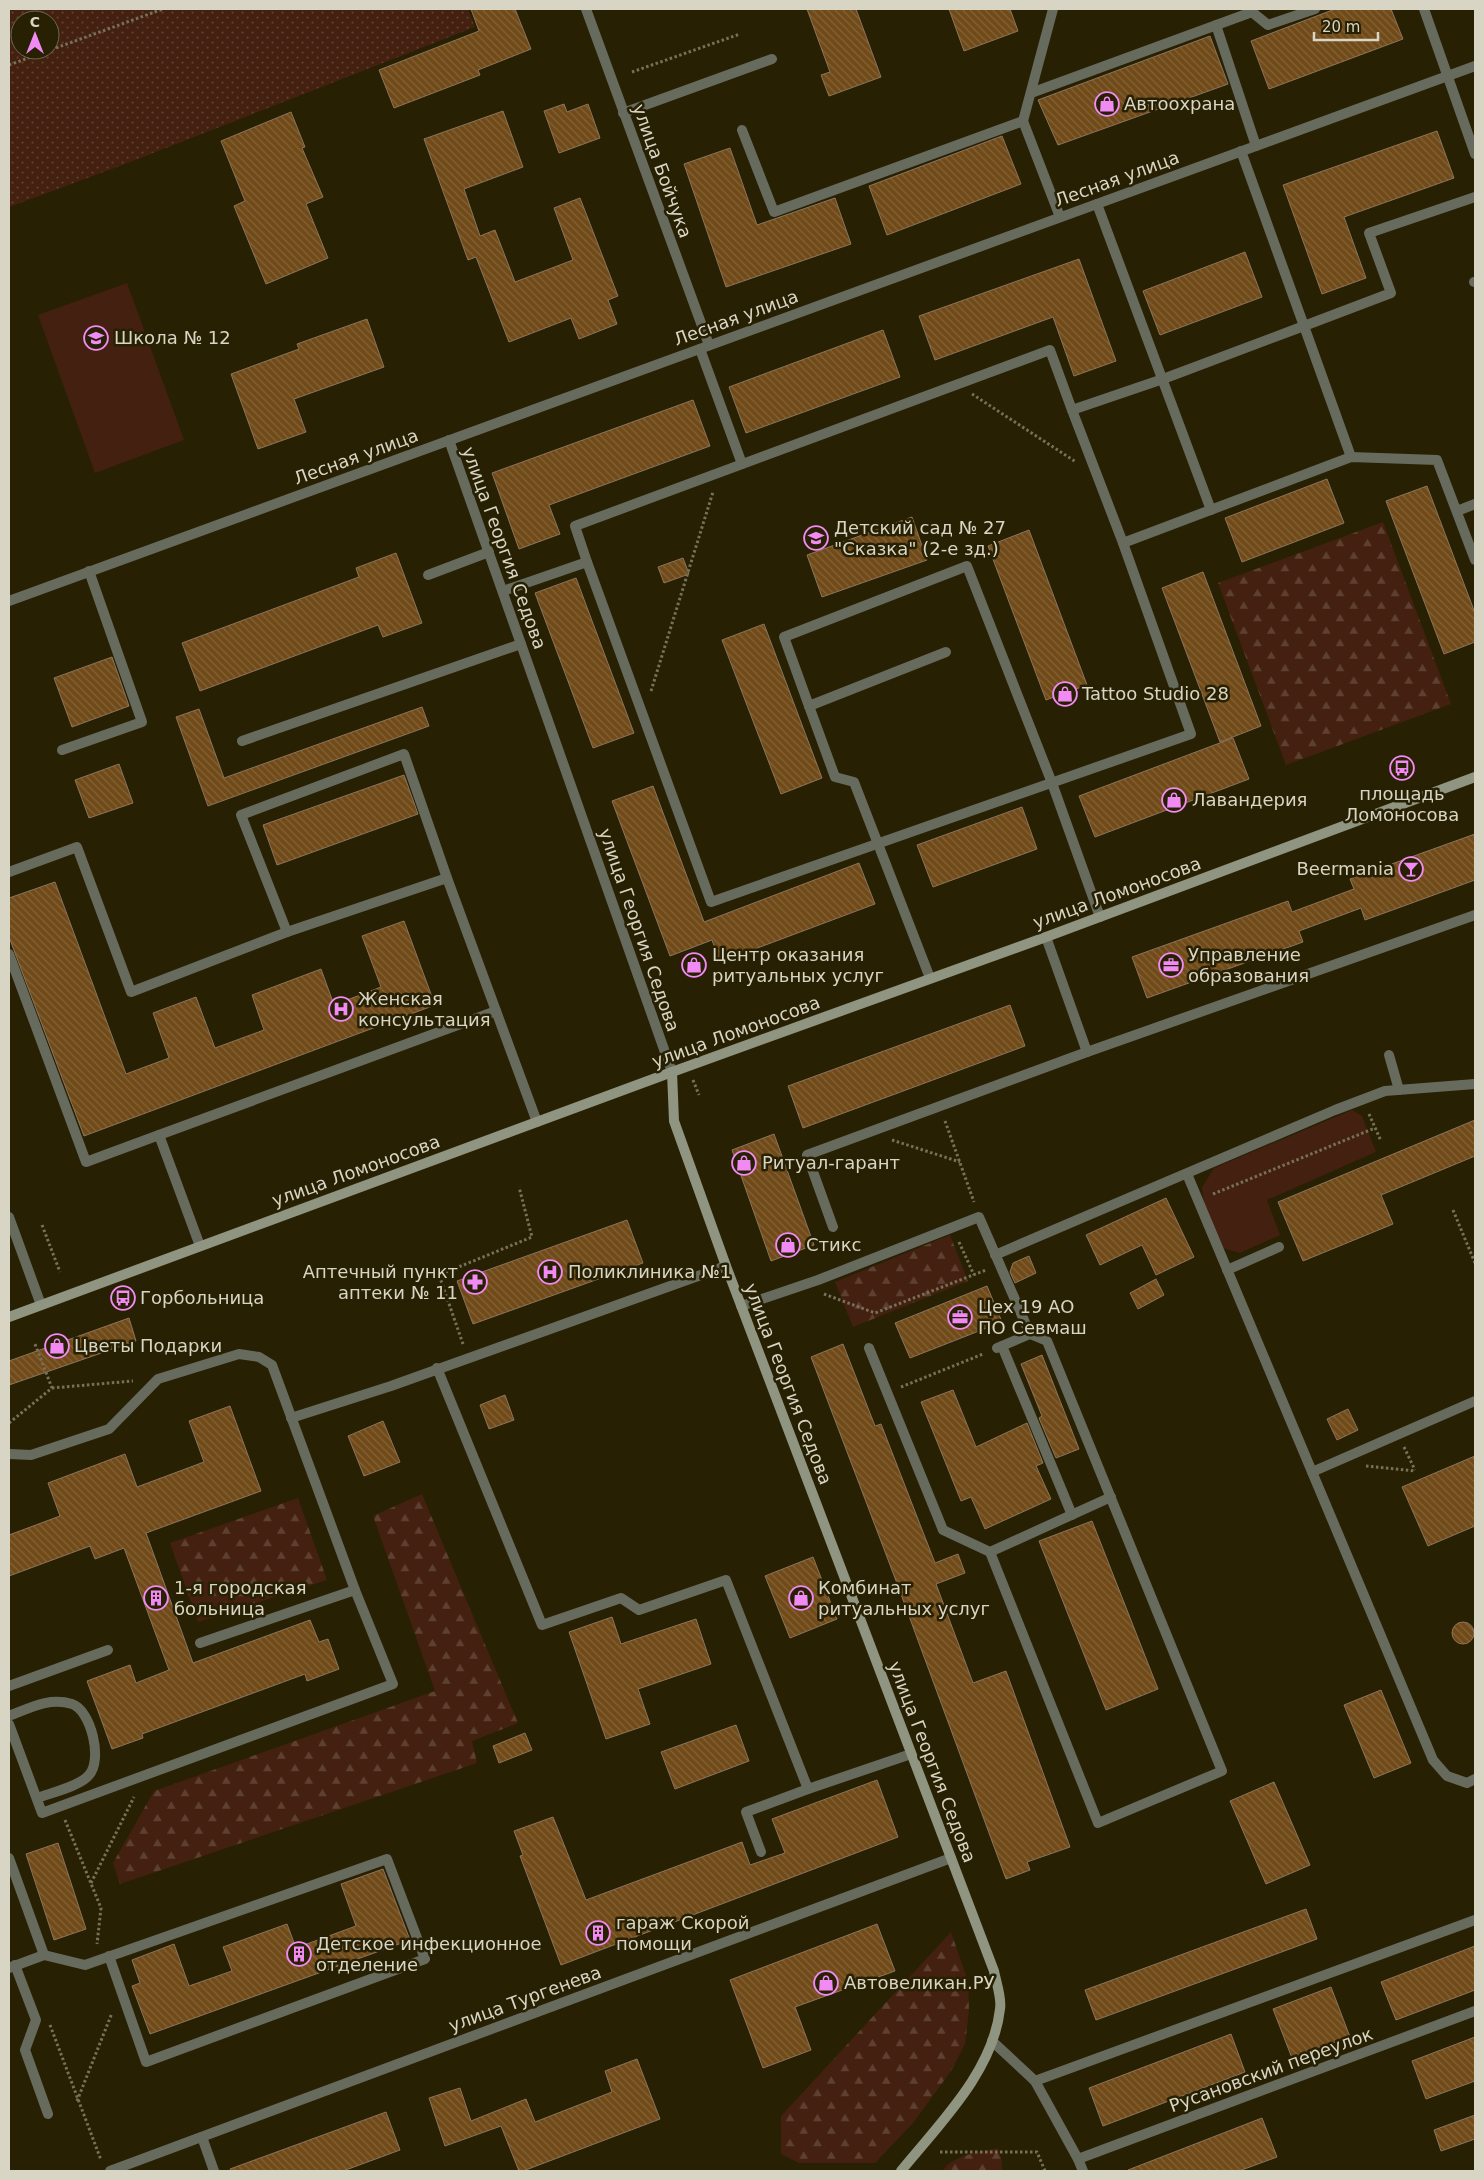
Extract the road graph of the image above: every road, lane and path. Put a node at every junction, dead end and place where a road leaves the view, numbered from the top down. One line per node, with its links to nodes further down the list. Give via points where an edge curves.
1 (162, 9): 9 (path)
2 (586, 9): 14 (street, улица Бойчука)
3 (1053, 9): 13 (street)
4 (1315, 9): 6 (street, via 1268,26 1252,12)
5 (1424, 9): 12 (street)
6 (1216, 25): 13 (street); 17 (street)
7 (740, 34): 11 (path)
8 (772, 59): 14 (street)
9 (9, 65)
10 (1475, 66): 12 (street, Лесная улица)
11 (632, 72)
12 (1447, 76): 17 (street, Лесная улица); 19 (street)
13 (1031, 93): 15 (street)
14 (624, 113): 24 (street, улица Бойчука)
15 (1023, 121): 16 (street, via 774,212); 22 (street)
16 (742, 130)
17 (1256, 146): 18 (street, Лесная улица)
18 (1241, 151): 21 (street, Лесная улица); 23 (street)
19 (1475, 154)
20 (1475, 197): 23 (street, via 1369,233 1391,293)
21 (1097, 204): 22 (street, Лесная улица); 25 (street)
22 (1060, 217): 24 (street, Лесная улица)
23 (1304, 326): 25 (street); 29 (street)
24 (704, 347): 28 (street, Лесная улица); 30 (street, улица Бойчука)
25 (1162, 379): 27 (street); 34 (street)
26 (957, 384): 27 (street, via 1050,350); 30 (street); 32 (path)
27 (1072, 410): 32 (street)
28 (449, 440): 37 (street, улица Георгия Седова); 40 (street, Лесная улица)
29 (1351, 457): 34 (street); 35 (street, via 1437,460)
30 (742, 464): 31 (street)
31 (719, 472): 39 (street, via 574,526); 47 (path)
32 (1098, 476): 36 (street)
33 (1475, 504): 35 (street)
34 (1211, 510): 36 (street)
35 (1456, 511): 38 (street)
36 (1123, 543): 51 (street, via 1191,734)
37 (489, 552): 41 (street); 42 (street, улица Георгия Седова)
38 (1475, 560)
39 (587, 562): 42 (street); 47 (street)
40 (89, 571): 43 (street, Лесная улица); 49 (street, via 142,722)
41 (428, 575)
42 (503, 591): 44 (street, улица Георгия Седова)
43 (9, 601)
44 (521, 644): 48 (street); 64 (street, улица Георгия Седова)
45 (946, 652): 46 (street)
46 (809, 706): 51 (street, via 784,638 967,566); 52 (street, via 835,776 854,782)
47 (643, 716): 52 (street, via 711,902)
48 (242, 742)
49 (62, 750)
50 (1475, 777): 56 (main road, улица Ломоносова)
51 (1052, 783): 52 (street); 56 (street)
52 (878, 843): 60 (street)
53 (9, 872): 57 (street, via 77,847 131,992)
54 (447, 878): 57 (street); 57 (street, via 404,754 241,815); 61 (street)
55 (1475, 915): 62 (street)
56 (1100, 917): 58 (main road, улица Ломоносова)
57 (287, 932)
58 (1046, 937): 60 (main road, улица Ломоносова); 62 (street)
59 (9, 954): 74 (street, via 86,1162)
60 (930, 978): 64 (main road, улица Ломоносова)
61 (496, 1011): 71 (street); 74 (street)
62 (1087, 1052): 70 (street)
63 (1389, 1055): 67 (street)
64 (672, 1072): 71 (main road, улица Ломоносова); 90 (main road, улица Георгия Седова, via 674,1122)
65 (692, 1077): 68 (path)
66 (1475, 1084): 67 (street)
67 (1399, 1090): 69 (street)
68 (699, 1095)
69 (1363, 1099): 72 (path); 77 (street)
70 (940, 1106): 73 (street); 76 (path)
71 (537, 1122): 86 (main road, улица Ломоносова)
72 (1375, 1128): 75 (path); 79 (path)
73 (869, 1132): 76 (path); 84 (street, via 807,1155)
74 (159, 1135): 86 (street)
75 (1381, 1141)
76 (960, 1162): 82 (path)
77 (1187, 1174): 79 (street); 88 (street)
78 (519, 1186): 102 (path, via 532,1236 439,1275 463,1344)
79 (1198, 1200): 91 (street)
80 (1453, 1210): 89 (path)
81 (9, 1217): 97 (street)
82 (979, 1217): 88 (street); 98 (street, via 818,1280)
83 (42, 1225): 92 (path)
84 (833, 1226)
85 (951, 1245): 93 (path, via 960,1242)
86 (200, 1246): 97 (main road, улица Ломоносова)
87 (1279, 1247): 91 (street)
88 (998, 1260): 93 (path); 100 (street)
89 (1475, 1263)
90 (726, 1266): 98 (main road, улица Георгия Седова); 105 (street)
91 (1227, 1270): 115 (street)
92 (60, 1272)
93 (974, 1275): 95 (path, via 875,1313)
94 (832, 1291): 95 (path)
95 (823, 1294): 96 (path)
96 (815, 1297)
97 (41, 1305): 99 (main road, улица Ломоносова)
98 (741, 1306): 125 (main road, улица Георгия Седова)
99 (9, 1317)
100 (1030, 1334): 103 (street); 116 (street, via 1047,1341)
101 (36, 1344): 107 (path)
102 (455, 1347)
103 (999, 1347): 108 (path); 117 (street)
104 (869, 1348): 108 (street)
105 (437, 1368): 110 (street); 128 (street, via 542,1626 621,1598 639,1610 726,1580)
106 (158, 1379): 107 (path); 110 (street, via 239,1354 259,1357 272,1365); 113 (street, via 109,1428 32,1455)
107 (52, 1388): 111 (path)
108 (887, 1393): 118 (street, via 943,1530)
109 (1475, 1401): 112 (street)
110 (291, 1418): 119 (street)
111 (9, 1423)
112 (1398, 1435): 114 (path, via 1415,1471); 115 (street)
113 (9, 1454)
114 (1366, 1466)
115 (1312, 1472): 127 (street, via 1432,1760 1446,1776 1467,1783)
116 (1111, 1498): 117 (street); 118 (street, via 1222,1771 1098,1824)
117 (1072, 1515): 118 (street)
118 (990, 1552)
119 (354, 1590): 120 (street); 126 (street, via 393,1684)
120 (200, 1643)
121 (108, 1650): 122 (street)
122 (9, 1686)
123 (9, 1716): 129 (street, via 47,1702 74,1705 84,1712 96,1754 90,1774 84,1781)
124 (9, 1724): 129 (street)
125 (912, 1754): 128 (street); 132 (main road, улица Георгия Седова)
126 (145, 1775): 129 (street, via 42,1813); 133 (path)
127 (1475, 1779)
128 (808, 1789): 130 (street, via 746,1812)
129 (37, 1798)
130 (761, 1852)
131 (9, 1858): 135 (street)
132 (951, 1858): 140 (main road, улица Георгия Седова, via 994,1971 1001,2008); 143 (street, улица Тургенева)
133 (90, 1883)
134 (1475, 1920): 141 (street)
135 (44, 1955): 136 (street, via 85,1965); 137 (street)
136 (109, 1956): 136 (street, via 387,1858 425,1959 146,2062)
137 (12, 1967): 142 (street, via 36,2020 25,2050)
138 (1475, 2011): 145 (street, Русановский переулок)
139 (48, 2018): 146 (path)
140 (992, 2041): 141 (street); 150 (main road, улица Георгия Седова, via 978,2075)
141 (1035, 2081): 145 (street)
142 (48, 2114)
143 (202, 2137): 147 (street, улица Тургенева); 149 (street)
144 (940, 2152): 151 (path, via 1037,2152)
145 (1078, 2159): 152 (street)
146 (102, 2163)
147 (130, 2168): 148 (street, улица Тургенева)
148 (110, 2171)
149 (214, 2171)
150 (901, 2171)
151 (1045, 2171)
152 (1083, 2171)

